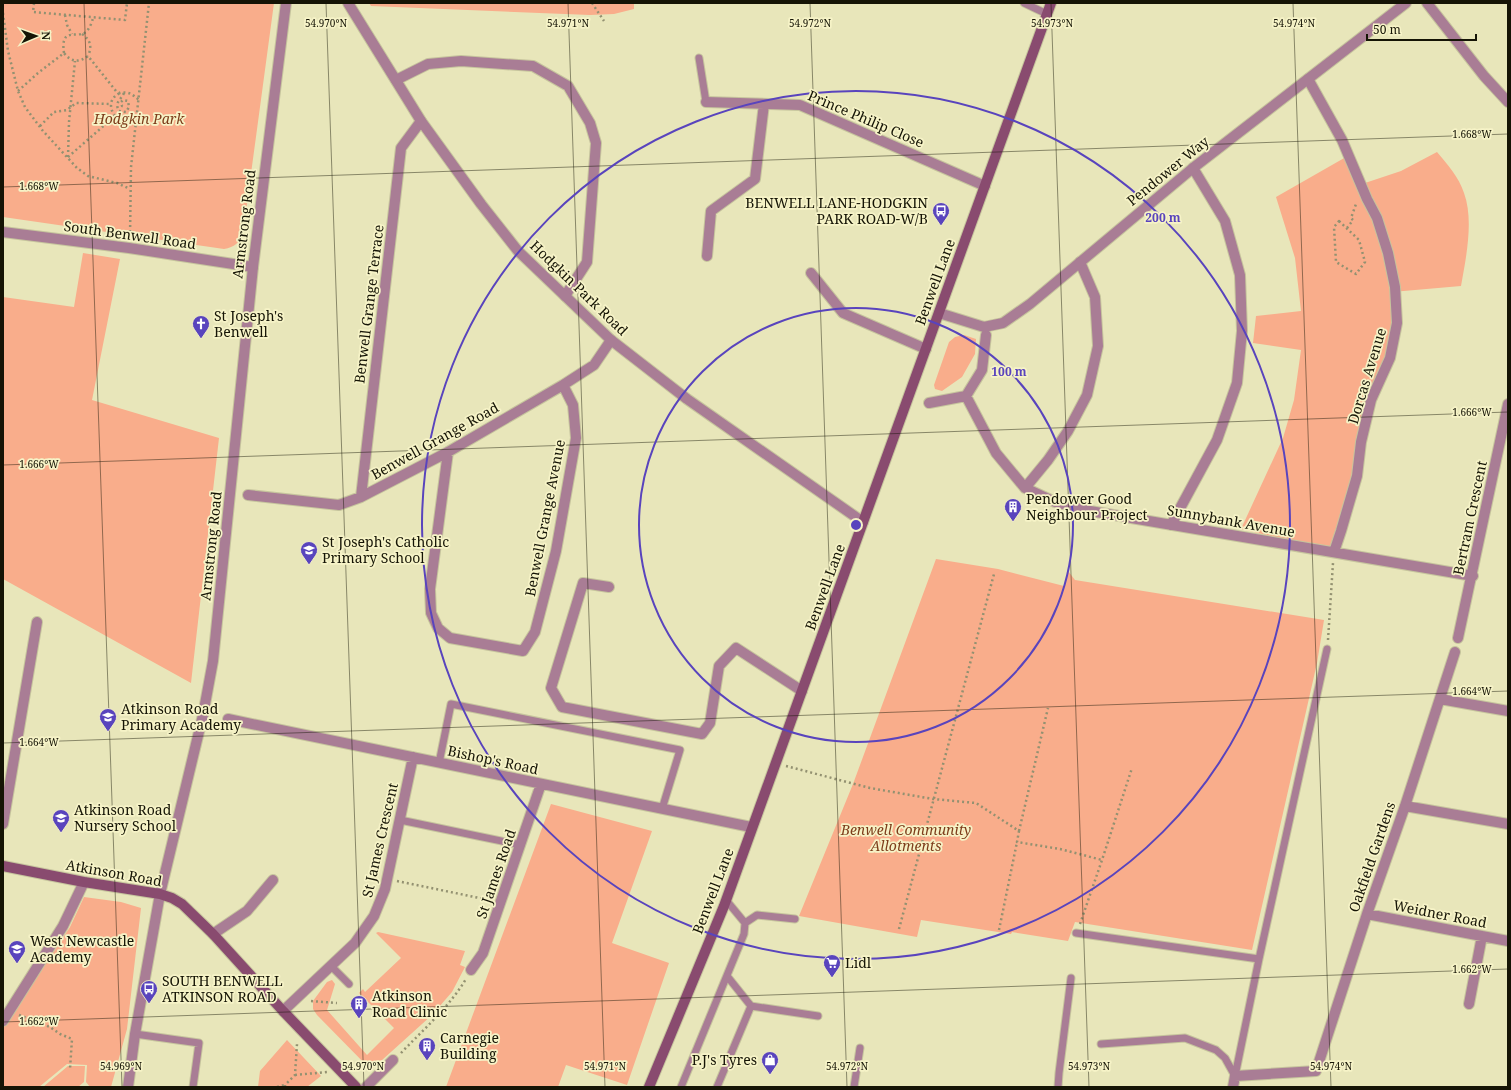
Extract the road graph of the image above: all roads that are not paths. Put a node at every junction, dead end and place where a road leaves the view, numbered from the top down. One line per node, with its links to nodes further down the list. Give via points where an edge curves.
1 (286, 3): 20 (street, Armstrong Road)
2 (348, 3): 10 (street, Hodgkin Park Road)
3 (1024, 3): 7 (lane)
4 (1050, 3): 7 (main road, Benwell Lane)
5 (1406, 3): 9 (street, Pendower Way)
6 (1427, 3): 12 (street, via 1484,76)
7 (1046, 14): 16 (main road, Benwell Lane)
8 (699, 58): 11 (lane)
9 (1308, 79): 15 (street, Pendower Way); 37 (street, Dorcas Avenue, via 1342,140 1377,218 1395,287 1398,323 1390,358 1371,400 1361,442 1357,476)
10 (396, 80): 14 (street, Hodgkin Park Road); 22 (street, via 428,64 461,61 533,66 568,86 590,123 596,143 587,262)
11 (706, 102): 13 (street, Prince Philip Close)
12 (1508, 102)
13 (764, 104): 16 (street, Prince Philip Close, via 800,105); 18 (street, via 755,179 711,211)
14 (421, 121): 22 (street, Hodgkin Park Road, via 480,204 518,251); 34 (street, Benwell Grange Terrace, via 401,148)
15 (1193, 168): 19 (street, Pendower Way); 36 (street, via 1225,221 1240,275 1242,331 1237,383 1218,440)
16 (985, 186): 23 (main road, Benwell Lane)
17 (3, 232): 20 (street, South Benwell Road)
18 (707, 256)
19 (1080, 262): 23 (street, Pendower Way, via 1030,304 1003,322 984,327); 32 (street, via 1095,297 1098,346 1087,395 1068,431)
20 (253, 267): 62 (street, Armstrong Road, via 213,661 203,715)
21 (812, 273): 26 (street, via 843,313)
22 (564, 296): 25 (street, Hodgkin Park Road)
23 (939, 313): 26 (main road, Benwell Lane)
24 (986, 335): 28 (street, via 982,370)
25 (611, 340): 27 (street, Benwell Grange Road, via 594,365); 35 (street, Hodgkin Park Road, via 687,399)
26 (926, 349): 35 (main road, Benwell Lane)
27 (563, 385): 31 (street, Benwell Grange Road); 31 (street, Benwell Grange Avenue, via 573,405 576,438 556,551 535,632 523,651 450,638 438,628 431,613 430,589)
28 (966, 396): 29 (street); 32 (street, Sunnybank Avenue, via 996,453)
29 (928, 403)
30 (1508, 404): 38 (street, Bertram Crescent)
31 (448, 452): 34 (street, Benwell Grange Road)
32 (1025, 488): 36 (street, Sunnybank Avenue, via 1055,502 1090,511)
33 (248, 495): 34 (street, Benwell Grange Road, via 339,506)
34 (361, 497)
35 (863, 522): 44 (main road, Benwell Lane)
36 (1171, 525): 37 (street, Sunnybank Avenue)
37 (1334, 552): 38 (street, Sunnybank Avenue)
38 (1473, 576): 41 (street, Bertram Crescent)
39 (609, 587): 44 (street, via 582,583 551,688 562,707 702,734 710,722 719,666 736,648)
40 (37, 622): 51 (street)
41 (1458, 638)
42 (1327, 649): 71 (lane)
43 (1455, 652): 45 (street, Oakfield Gardens)
44 (802, 691): 57 (main road, Benwell Lane)
45 (1440, 699): 46 (street); 52 (street, Oakfield Gardens)
46 (1508, 711)
47 (228, 719): 48 (street, Bishop's Road)
48 (413, 757): 49 (street, Bishop's Road); 54 (street, St James Crescent)
49 (439, 763): 50 (street, Bishop's Road); 53 (lane, via 451,704 680,750)
50 (541, 784): 53 (street, Bishop's Road); 58 (street, St James Road)
51 (4, 806): 55 (street)
52 (1405, 806): 56 (street); 64 (street, Oakfield Gardens)
53 (662, 809): 57 (street, Bishop's Road)
54 (400, 820): 58 (lane); 72 (street, St James Crescent, via 388,879 374,916 355,943)
55 (3, 824)
56 (1508, 824)
57 (752, 827): 63 (main road, Benwell Lane)
58 (521, 844): 73 (street, St James Road, via 483,953)
59 (3, 866): 61 (main road, Atkinson Road)
60 (273, 880): 68 (street, via 247,911)
61 (84, 882): 62 (main road, Atkinson Road); 81 (street, via 63,926)
62 (160, 894): 68 (main road, Atkinson Road, via 182,904); 82 (street, Armstrong Road)
63 (726, 900): 66 (lane); 91 (main road, Benwell Lane)
64 (1367, 914): 69 (street, Weidner Road); 86 (street, Oakfield Gardens, via 1316,1071)
65 (795, 919): 66 (lane, via 757,915)
66 (745, 923): 74 (lane, via 744,934)
67 (1076, 933): 71 (lane)
68 (213, 934): 79 (main road, Atkinson Road)
69 (1482, 936): 70 (street, Weidner Road); 77 (street)
70 (1508, 941)
71 (1259, 959): 86 (lane)
72 (331, 966): 76 (lane); 79 (street, St James Crescent)
73 (471, 970)
74 (727, 976): 78 (lane); 92 (lane)
75 (1072, 978): 95 (lane)
76 (349, 984)
77 (1469, 1004)
78 (751, 1006): 80 (lane); 93 (lane)
79 (283, 1011): 89 (main road, Atkinson Road)
80 (818, 1016)
81 (3, 1021)
82 (136, 1034): 87 (street, Armstrong Road); 88 (lane, via 199,1043)
83 (1101, 1044): 86 (lane, via 1185,1038 1216,1050 1225,1058)
84 (860, 1048): 94 (lane)
85 (393, 1060): 90 (street)
86 (1235, 1076): 96 (street)
87 (128, 1087)
88 (193, 1087)
89 (356, 1087)
90 (366, 1087)
91 (649, 1087)
92 (681, 1087)
93 (717, 1087)
94 (854, 1087)
95 (1058, 1087)
96 (1233, 1087)

